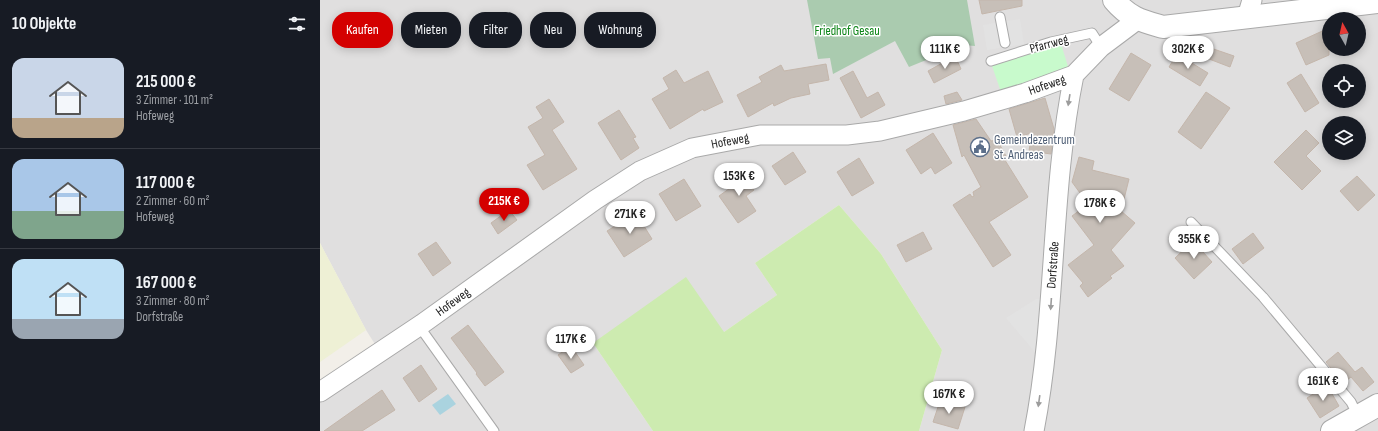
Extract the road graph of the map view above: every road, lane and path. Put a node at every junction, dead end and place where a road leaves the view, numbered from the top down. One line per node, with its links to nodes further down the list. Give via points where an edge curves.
1 (1114, 0): 5 (street)
2 (1378, 2): 3 (street)
3 (1249, 9): 5 (street, via 1163,27)
4 (1000, 17): 6 (lane)
5 (1136, 20): 7 (street, Hofeweg)
6 (1005, 43)
7 (1101, 48): 8 (lane, Pfarrweg, via 1092,33 1051,42); 9 (street, Hofeweg)
8 (991, 61)
9 (1074, 75): 11 (street, Hofeweg, via 984,105 880,131 846,135 760,135 692,148 627,179); 16 (street, Dorfstraße, one-way to 16, via 1068,102 1056,214 1049,326)
10 (1191, 222): 14 (lane, via 1263,297 1351,402)
11 (419, 326): 12 (street, Hofeweg); 15 (lane)
12 (320, 392)
13 (1378, 405): 14 (street)
14 (1358, 416): 17 (street)
15 (494, 431)
16 (1034, 431)
17 (1332, 431)

